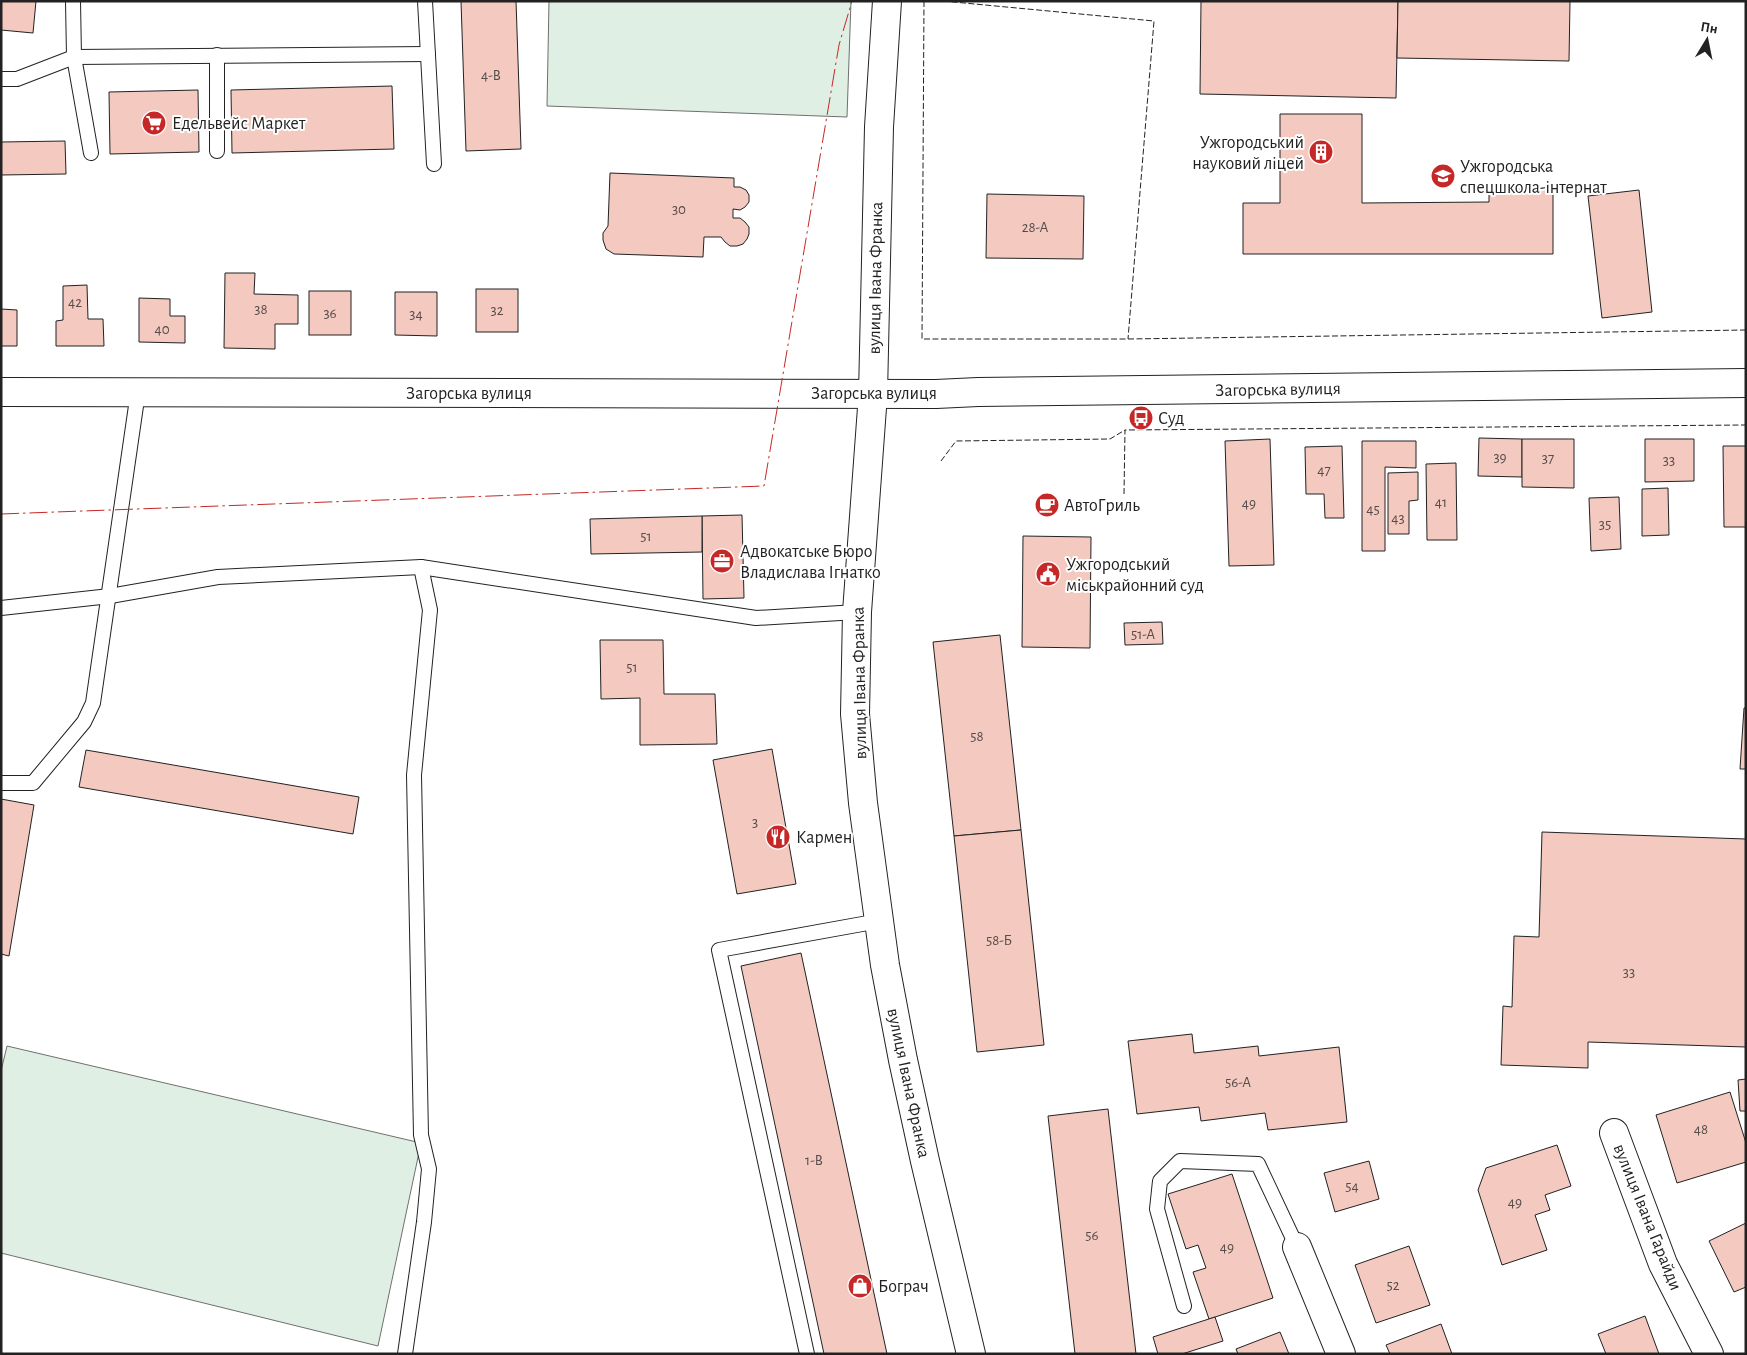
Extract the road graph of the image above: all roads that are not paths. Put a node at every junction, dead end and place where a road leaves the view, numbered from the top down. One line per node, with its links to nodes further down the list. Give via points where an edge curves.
1 (73, 1): 6 (lane)
2 (425, 1): 4 (lane)
3 (887, 1): 14 (street, вулиця Івана Франка, via 878,127)
4 (428, 54): 5 (lane); 10 (lane)
5 (217, 55): 6 (lane); 8 (lane)
6 (74, 57): 7 (lane, via 17,79); 9 (lane)
7 (1, 79)
8 (217, 151)
9 (91, 153)
10 (434, 164)
11 (1746, 383): 14 (street, Загорська вулиця)
12 (1, 392): 13 (street, Загорська вулиця)
13 (138, 392): 14 (street, Загорська вулиця); 16 (lane)
14 (873, 394): 18 (street, вулиця Івана Франка)
15 (421, 567): 16 (lane, via 218,577); 18 (lane, via 756,618); 24 (lane, via 430,610 414,775 421,1135 429,1169)
16 (110, 596): 17 (lane); 19 (lane, via 93,703 84,722 33,782)
17 (1, 608)
18 (857, 612): 20 (street, вулиця Івана Франка, via 856,714 863,803)
19 (1, 783)
20 (879, 921): 25 (lane, via 719,950); 26 (street, вулиця Івана Франка, via 903,1060)
21 (1614, 1133): 28 (street, вулиця Івана Гарайди, via 1663,1264)
22 (1297, 1247): 23 (lane, via 1258,1164 1180,1161 1160,1181 1156,1209); 27 (street)
23 (1184, 1306)
24 (406, 1354)
25 (807, 1354)
26 (971, 1354)
27 (1341, 1354)
28 (1709, 1354)

